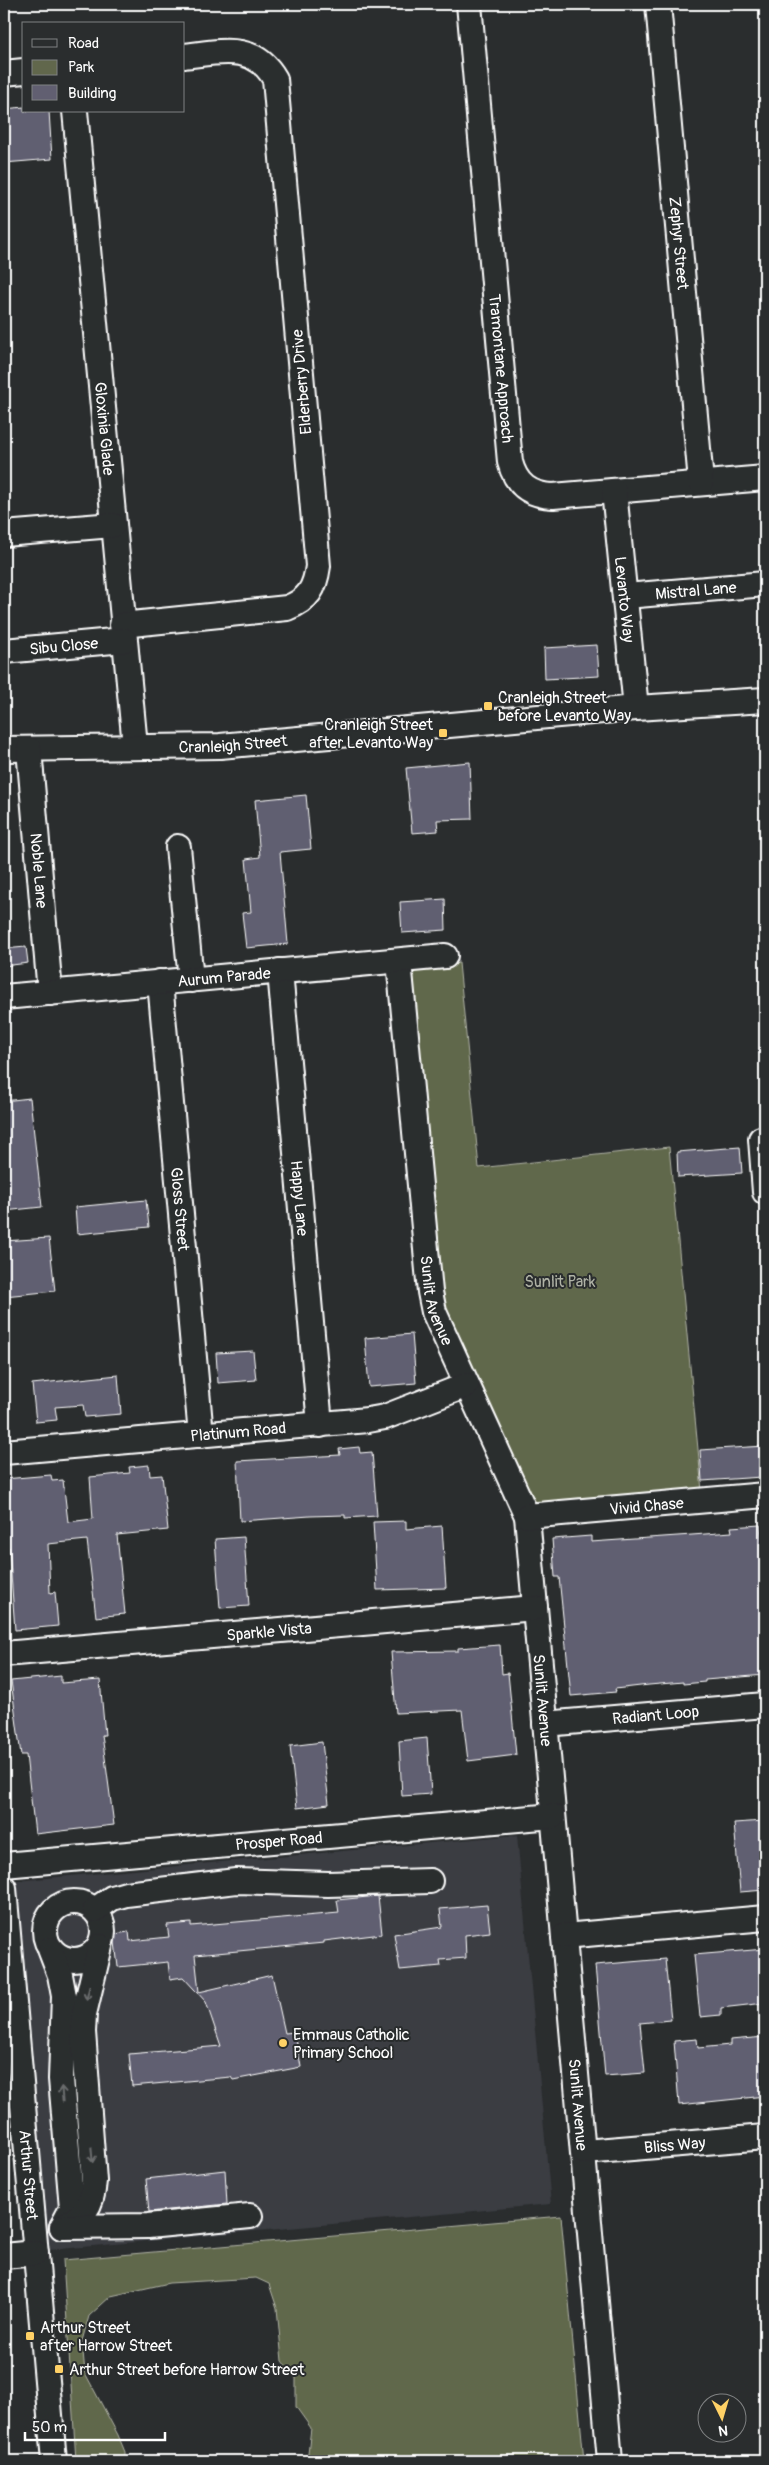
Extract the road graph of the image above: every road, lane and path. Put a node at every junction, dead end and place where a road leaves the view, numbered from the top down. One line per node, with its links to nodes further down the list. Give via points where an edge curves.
1 (469, 4): 9 (street, Tramontane Approach, via 513,474 530,491 541,496)
2 (658, 4): 8 (street, Zephyr Street)
3 (185, 56): 14 (street, Elderberry Drive, via 236,51 260,60 275,79 318,566 311,593 301,602 286,608)
4 (22, 71): 5 (street)
5 (4, 72)
6 (74, 112): 10 (street, Gloxinia Glade)
7 (765, 478): 8 (street, Tramontane Approach)
8 (701, 482): 9 (street, Tramontane Approach)
9 (614, 491): 13 (street, Levanto Way)
10 (113, 525): 11 (street); 14 (street, Gloxinia Glade)
11 (4, 534)
12 (765, 584): 13 (street, Mistral Lane)
13 (626, 596): 17 (street, Levanto Way)
14 (123, 633): 15 (street, Sibu Close); 18 (street, Gloxinia Glade)
15 (4, 651)
16 (763, 700): 17 (street, Cranleigh Street)
17 (636, 708): 18 (street, Cranleigh Street, via 220,746)
18 (135, 746): 20 (street, Cranleigh Street)
19 (4, 749): 20 (street, Cranleigh Street)
20 (29, 750): 27 (street, Noble Lane)
21 (178, 847): 25 (street)
22 (445, 956): 23 (street, Aurum Parade)
23 (399, 961): 24 (street, Aurum Parade); 31 (street, Sunlit Avenue, via 430,1292 434,1312)
24 (280, 972): 25 (street, Aurum Parade); 32 (street, Happy Lane)
25 (191, 980): 26 (street, Aurum Parade)
26 (160, 982): 27 (street, Aurum Parade); 33 (street, Gloss Street)
27 (50, 993): 28 (street, Aurum Parade)
28 (4, 997)
29 (761, 1139): 30 (street)
30 (765, 1186)
31 (468, 1385): 32 (street, Platinum Road, via 385,1417); 36 (street, Sunlit Avenue)
32 (320, 1424): 33 (street, Platinum Road)
33 (201, 1435): 34 (street, Platinum Road)
34 (4, 1452)
35 (765, 1495): 36 (street, Vivid Chase)
36 (527, 1516): 37 (street, Sunlit Avenue)
37 (535, 1608): 38 (street, Sparkle Vista); 40 (street, Sunlit Avenue)
38 (4, 1654)
39 (765, 1705): 40 (street, Radiant Loop)
40 (545, 1724): 41 (street, Sunlit Avenue)
41 (554, 1816): 42 (street, Prosper Road); 47 (street, Sunlit Avenue)
42 (4, 1865)
43 (430, 1881): 45 (street, via 328,1884 236,1881 126,1894 112,1898)
44 (4, 1888): 53 (street, Arthur Street)
45 (94, 1910): 48 (street, via 103,1927); 49 (street, via 77,1902 58,1906 46,1921 44,1930)
46 (765, 1918): 47 (street)
47 (564, 1936): 51 (street, Sunlit Avenue)
48 (100, 1946): 49 (street, via 93,1954 76,1961 66,1960); 54 (street, one-way to 54, via 84,2014 83,2032 93,2196 85,2213)
49 (50, 1948): 54 (street, one-way to 49, via 72,2208 61,2079 64,1996)
50 (765, 2137): 51 (street, Bliss Way)
51 (584, 2152): 58 (street, Sunlit Avenue)
52 (250, 2216): 54 (street, via 148,2226)
53 (34, 2227): 54 (street); 55 (street, Arthur Street)
54 (62, 2227)
55 (36, 2253): 56 (street); 57 (street, Arthur Street)
56 (4, 2256)
57 (54, 2461)
58 (610, 2461)

